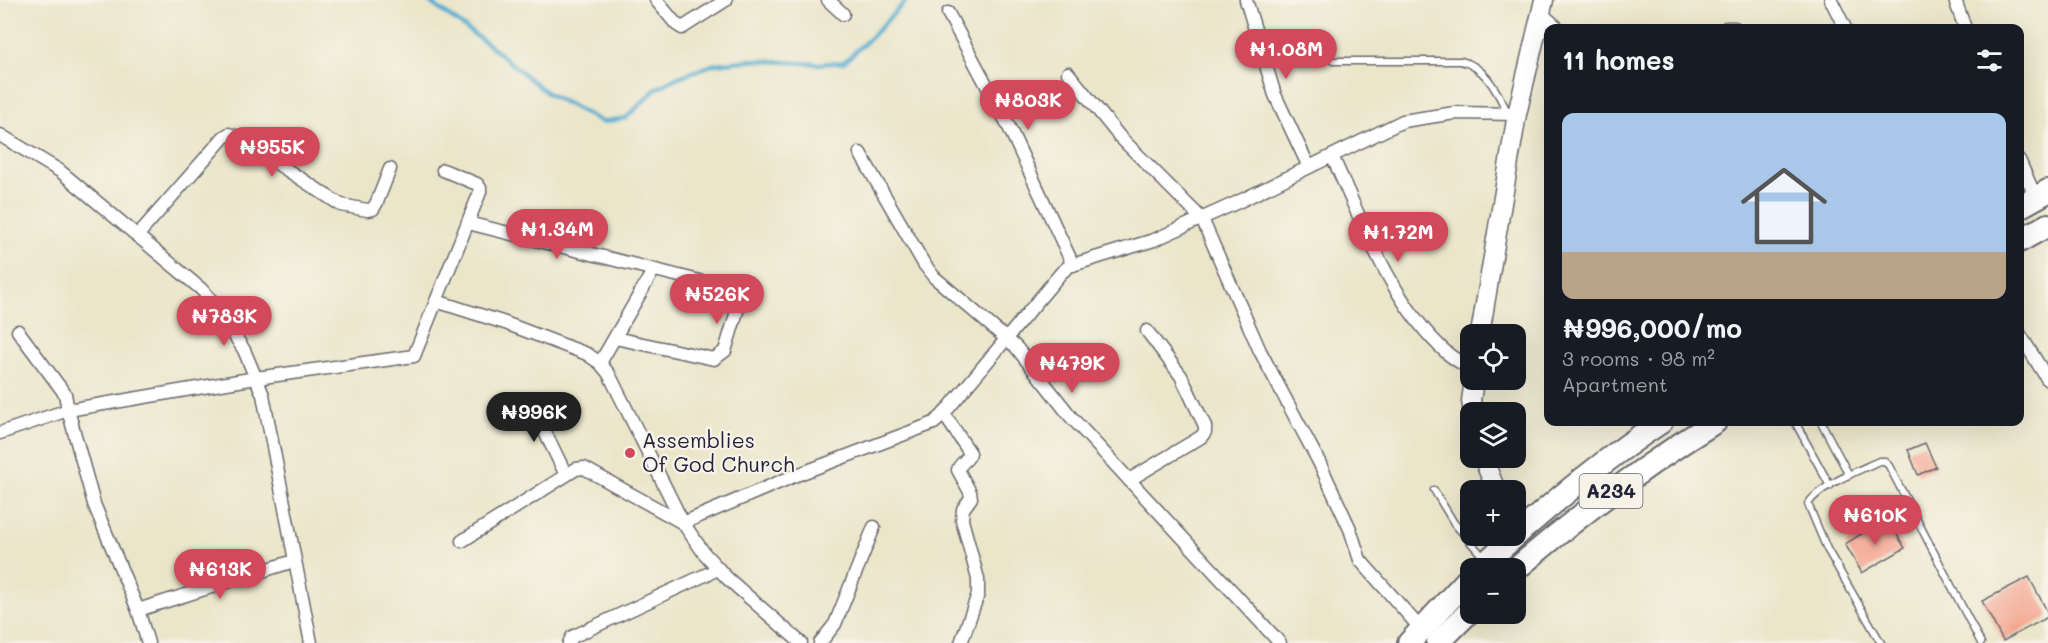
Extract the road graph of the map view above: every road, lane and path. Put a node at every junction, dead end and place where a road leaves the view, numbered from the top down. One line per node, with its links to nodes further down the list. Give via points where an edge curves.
1 (656, 0): 2 (street, via 682,28)
2 (726, 0)
3 (828, 0): 9 (street)
4 (1246, 0): 19 (street, via 1275,95)
5 (1831, 0): 11 (street)
6 (1955, 0): 12 (street)
7 (1542, 6): 10 (street); 15 (street)
8 (948, 13): 29 (street, via 1008,125)
9 (843, 14)
10 (1555, 24)
11 (1843, 24)
12 (1964, 24)
13 (1333, 61): 15 (lane, via 1470,63 1482,72)
14 (1068, 74): 24 (street, via 1119,136)
15 (1513, 114): 18 (street, via 1455,113 1403,121); 32 (street)
16 (0, 135): 27 (street, via 60,171)
17 (860, 153): 36 (street, via 929,270)
18 (1332, 156): 19 (street); 38 (street, via 1391,283 1422,325)
19 (1309, 167): 24 (street)
20 (390, 169): 27 (street, via 373,209 341,205 229,134)
21 (443, 170): 25 (street, via 480,188)
22 (2024, 173): 23 (street)
23 (2034, 199)
24 (1202, 219): 29 (street, via 1154,240); 68 (street, via 1260,351 1350,529 1360,560)
25 (468, 223): 30 (street); 31 (street)
26 (2048, 225): 28 (highway)
27 (137, 236): 40 (street, via 213,302 244,350)
28 (2024, 238)
29 (1073, 265): 36 (street, via 1061,273)
30 (653, 271): 35 (street); 35 (street, via 738,294 741,298 725,351 714,359)
31 (436, 301): 39 (street, via 587,354); 40 (street, via 414,356)
32 (1482, 324)
33 (18, 331): 43 (street, via 65,394)
34 (1147, 331): 52 (street, via 1181,376 1205,432)
35 (615, 338): 39 (street)
36 (1006, 339): 44 (street); 52 (street)
37 (2024, 341): 41 (street)
38 (1460, 362)
39 (600, 363): 56 (street)
40 (256, 378): 43 (street); 62 (street, via 263,395)
41 (2048, 380)
42 (529, 399): 50 (street)
43 (68, 410): 49 (street); 66 (street, via 94,504)
44 (944, 414): 56 (street, via 934,423); 74 (street, via 970,453 958,470 970,492 962,520 978,579 978,594)
45 (1655, 426): 55 (highway, A234)
46 (1709, 426): 63 (highway, A234, via 1622,483)
47 (1797, 426): 53 (lane)
48 (1823, 426): 51 (lane)
49 (0, 434)
50 (566, 475): 56 (street, via 584,468); 58 (street)
51 (1849, 475): 53 (lane); 77 (lane, via 1885,461)
52 (1129, 480): 75 (street)
53 (1830, 486): 76 (lane, via 1810,500 1808,508)
54 (1434, 490): 60 (lane)
55 (1526, 520)
56 (683, 523): 64 (street)
57 (874, 527): 73 (street, via 835,624)
58 (462, 541)
59 (1500, 546): 61 (highway, A234)
60 (1478, 558)
61 (1489, 558)
62 (294, 561): 66 (street); 70 (street)
63 (1526, 561)
64 (718, 568): 71 (street, via 572,637); 72 (street)
65 (1460, 590): 68 (highway)
66 (138, 610): 69 (street)
67 (1460, 617): 68 (highway)
68 (1422, 638)
69 (148, 643)
70 (311, 643)
71 (568, 643)
72 (801, 643)
73 (820, 643)
74 (962, 643)
75 (1280, 643)
76 (1881, 643)
77 (1981, 643)

